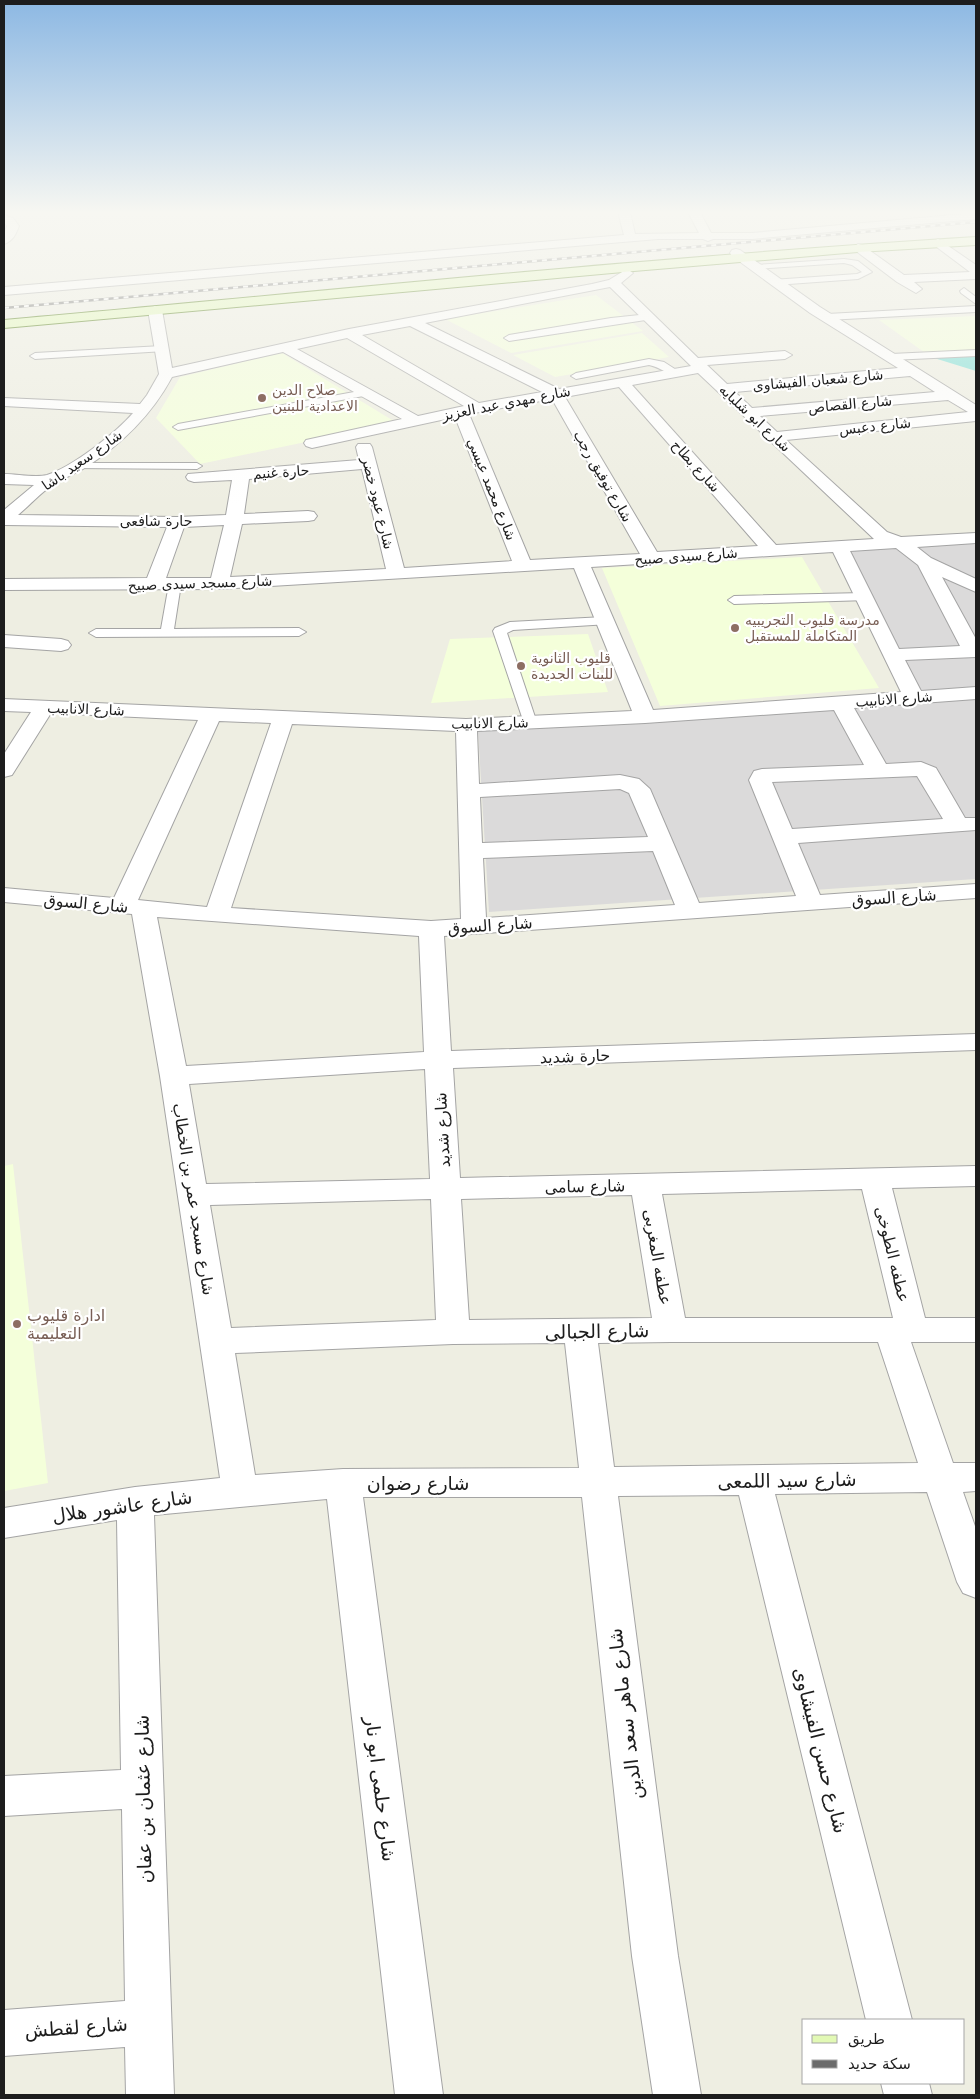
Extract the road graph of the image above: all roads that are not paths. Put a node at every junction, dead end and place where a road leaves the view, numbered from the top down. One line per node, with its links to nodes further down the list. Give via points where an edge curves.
1 (98, 310): 9 (main road)
2 (155, 310): 11 (main road); 15 (street)
3 (470, 310): 10 (street)
4 (642, 310): 7 (street, شارع ابو شلبايه)
5 (817, 310): 8 (street)
6 (958, 310): 8 (lane)
7 (649, 317): 13 (lane); 20 (street, شارع ابو شلبايه)
8 (827, 317): 19 (street)
9 (4, 318)
10 (411, 321): 12 (street); 28 (street)
11 (4, 324)
12 (349, 333): 14 (street); 31 (street)
13 (509, 338)
14 (284, 347): 23 (street); 27 (street)
15 (162, 349): 18 (lane); 23 (street)
16 (779, 351): 20 (street, شارع مهدي عبد العزيز)
17 (976, 353): 19 (lane)
18 (35, 356)
19 (891, 358): 21 (street)
20 (694, 361): 22 (street, شارع مهدي عبد العزيز); 26 (street, شارع ابو شلبايه)
21 (912, 371): 26 (street, شارع شعبان الفيشاوى); 29 (street)
22 (676, 373): 24 (lane, via 661,364 649,362); 25 (street, شارع مهدي عبد العزيز)
23 (166, 374): 32 (street, شارع سعيد باشا)
24 (576, 376)
25 (622, 382): 28 (street, شارع مهدي عبد العزيز); 55 (street, شارع بطاح)
26 (723, 389): 35 (street, شارع ابو شلبايه)
27 (365, 392): 37 (street); 38 (lane)
28 (556, 393): 31 (street, شارع مهدي عبد العزيز); 56 (street, شارع توفيق رجب)
29 (950, 395): 34 (street); 35 (street, شارع القصاص)
30 (4, 402): 32 (street)
31 (477, 408): 33 (street, شارع مهدي عبد العزيز)
32 (145, 409): 43 (street, شارع سعيد باشا, via 122,432)
33 (460, 411): 37 (street, شارع مهدي عبد العزيز); 59 (street, شارع محمد عيسي)
34 (976, 411)
35 (749, 413): 40 (street, شارع ابو شلبايه)
36 (976, 416): 40 (street, شارع دعبس)
37 (416, 421): 39 (street, شارع مهدي عبد العزيز)
38 (178, 427)
39 (360, 433): 41 (street, شارع مهدي عبد العزيز); 42 (street, شارع عبود خضر)
40 (773, 437): 53 (street, شارع ابو شلبايه, via 881,536)
41 (312, 443)
42 (368, 464): 45 (street, حارة غنيم); 60 (street, شارع عبود خضر)
43 (76, 466): 44 (lane); 47 (street, شارع سعيد باشا)
44 (195, 471): 45 (street, حارة غنيم)
45 (241, 475): 50 (street)
46 (4, 479): 47 (street)
47 (49, 480): 49 (street, شارع سعيد باشا)
48 (308, 516): 50 (street, حارة شافعى)
49 (4, 519): 51 (street, حارة شافعى)
50 (234, 521): 51 (street, حارة شافعى); 62 (street)
51 (177, 522): 64 (street)
52 (974, 540): 53 (street, شارع سيدى صبيح)
53 (902, 544): 54 (street, شارع سيدى صبيح); 58 (street)
54 (839, 547): 55 (street, شارع سيدى صبيح); 66 (street)
55 (771, 550): 56 (street, شارع سيدى صبيح)
56 (651, 558): 57 (street, شارع سيدى صبيح)
57 (580, 562): 59 (street, شارع سيدى صبيح); 68 (street)
58 (925, 562): 65 (street); 74 (street)
59 (523, 566): 60 (street, شارع سيدى صبيح)
60 (396, 574): 62 (street, شارع مسجد سيدى صبيح)
61 (175, 584): 62 (street, شارع مسجد سيدى صبيح); 64 (street, شارع مسجد سيدى صبيح); 70 (lane)
62 (219, 584)
63 (4, 585): 64 (street, شارع مسجد سيدى صبيح)
64 (154, 585)
65 (976, 586)
66 (864, 598): 67 (lane); 75 (street)
67 (734, 600)
68 (604, 621): 83 (street); 84 (lane, via 510,626 500,631)
69 (96, 632): 70 (lane)
70 (167, 632): 71 (lane)
71 (299, 632)
72 (4, 641): 73 (street)
73 (61, 645)
74 (975, 651): 75 (street)
75 (892, 655): 77 (street)
76 (976, 693): 77 (street, شارع الانابيب)
77 (914, 698): 78 (street, شارع الانابيب)
78 (841, 703): 83 (street, شارع الانابيب); 87 (street)
79 (4, 705): 80 (street, شارع الانابيب)
80 (45, 708): 81 (street, شارع الانابيب); 86 (street)
81 (211, 714): 82 (street, شارع الانابيب); 96 (street)
82 (284, 717): 85 (street, شارع الانابيب); 98 (street)
83 (645, 717): 84 (street, شارع الانابيب)
84 (530, 723): 85 (street, شارع الانابيب)
85 (466, 725): 88 (street)
86 (4, 770)
87 (878, 770): 89 (street, via 918,768 926,771); 90 (street, via 761,777)
88 (468, 791): 91 (street, via 620,782 632,784 639,789); 92 (street)
89 (967, 825): 90 (street)
90 (784, 837): 95 (street)
91 (662, 844): 92 (street); 97 (street)
92 (471, 851): 99 (street)
93 (976, 891): 95 (street, شارع السوق)
94 (4, 895): 96 (street, شارع السوق)
95 (811, 903): 97 (street, شارع السوق)
96 (133, 907): 98 (street, شارع السوق); 103 (street, شارع مسجد عمر بن الخطاب)
97 (690, 911): 99 (street, شارع السوق)
98 (216, 915): 100 (street, شارع السوق)
99 (474, 927): 100 (street, شارع السوق)
100 (431, 929): 102 (street, شارع شديد)
101 (976, 1042): 102 (street, حارة شديد)
102 (438, 1060): 103 (street, حارة شديد); 107 (street, شارع شديد)
103 (174, 1076): 108 (street, شارع مسجد عمر بن الخطاب)
104 (976, 1176): 105 (street, شارع سامى)
105 (874, 1178): 106 (street, شارع سامى); 110 (street, عطفه الطوخى)
106 (645, 1185): 107 (street, شارع سامى); 109 (street, عطفه المغربى)
107 (445, 1188): 108 (street, شارع سامى); 113 (street, شارع شديد)
108 (193, 1195): 114 (street, شارع مسجد عمر بن الخطاب)
109 (671, 1330): 110 (street, شارع الجبالى); 112 (street, شارع الجبالى)
110 (901, 1330): 111 (street, شارع الجبالى); 116 (street, عطفه الطوخى)
111 (976, 1330)
112 (580, 1331): 113 (street, شارع الجبالى); 118 (street, شارع ماهر سعد الدين)
113 (453, 1332): 114 (street, شارع الجبالى)
114 (217, 1341): 120 (street, شارع مسجد عمر بن الخطاب)
115 (976, 1477): 116 (street, شارع سيد اللمعى)
116 (942, 1478): 117 (street, شارع سيد اللمعى); 123 (street, عطفه الطوخى)
117 (753, 1480): 118 (street, شارع سيد اللمعى); 126 (street, شارع حسن الفيشاوى)
118 (597, 1482): 119 (street, شارع رضوان); 131 (street, شارع ماهر سعد الدين, via 654,1946)
119 (343, 1483): 120 (street, شارع رضوان); 130 (street, شارع حلمى ابو نار)
120 (240, 1491): 121 (street, شارع عاشور هلال)
121 (135, 1502): 122 (street, شارع عاشور هلال); 124 (street, شارع عثمان بن عفان)
122 (4, 1523)
123 (976, 1582)
124 (142, 1788): 125 (street); 127 (street, شارع عثمان بن عفان)
125 (4, 1796)
126 (889, 2019)
127 (148, 2022): 128 (street, شارع لقطش); 129 (street, شارع عثمان بن عفان)
128 (4, 2033)
129 (150, 2095)
130 (419, 2095)
131 (677, 2095)

